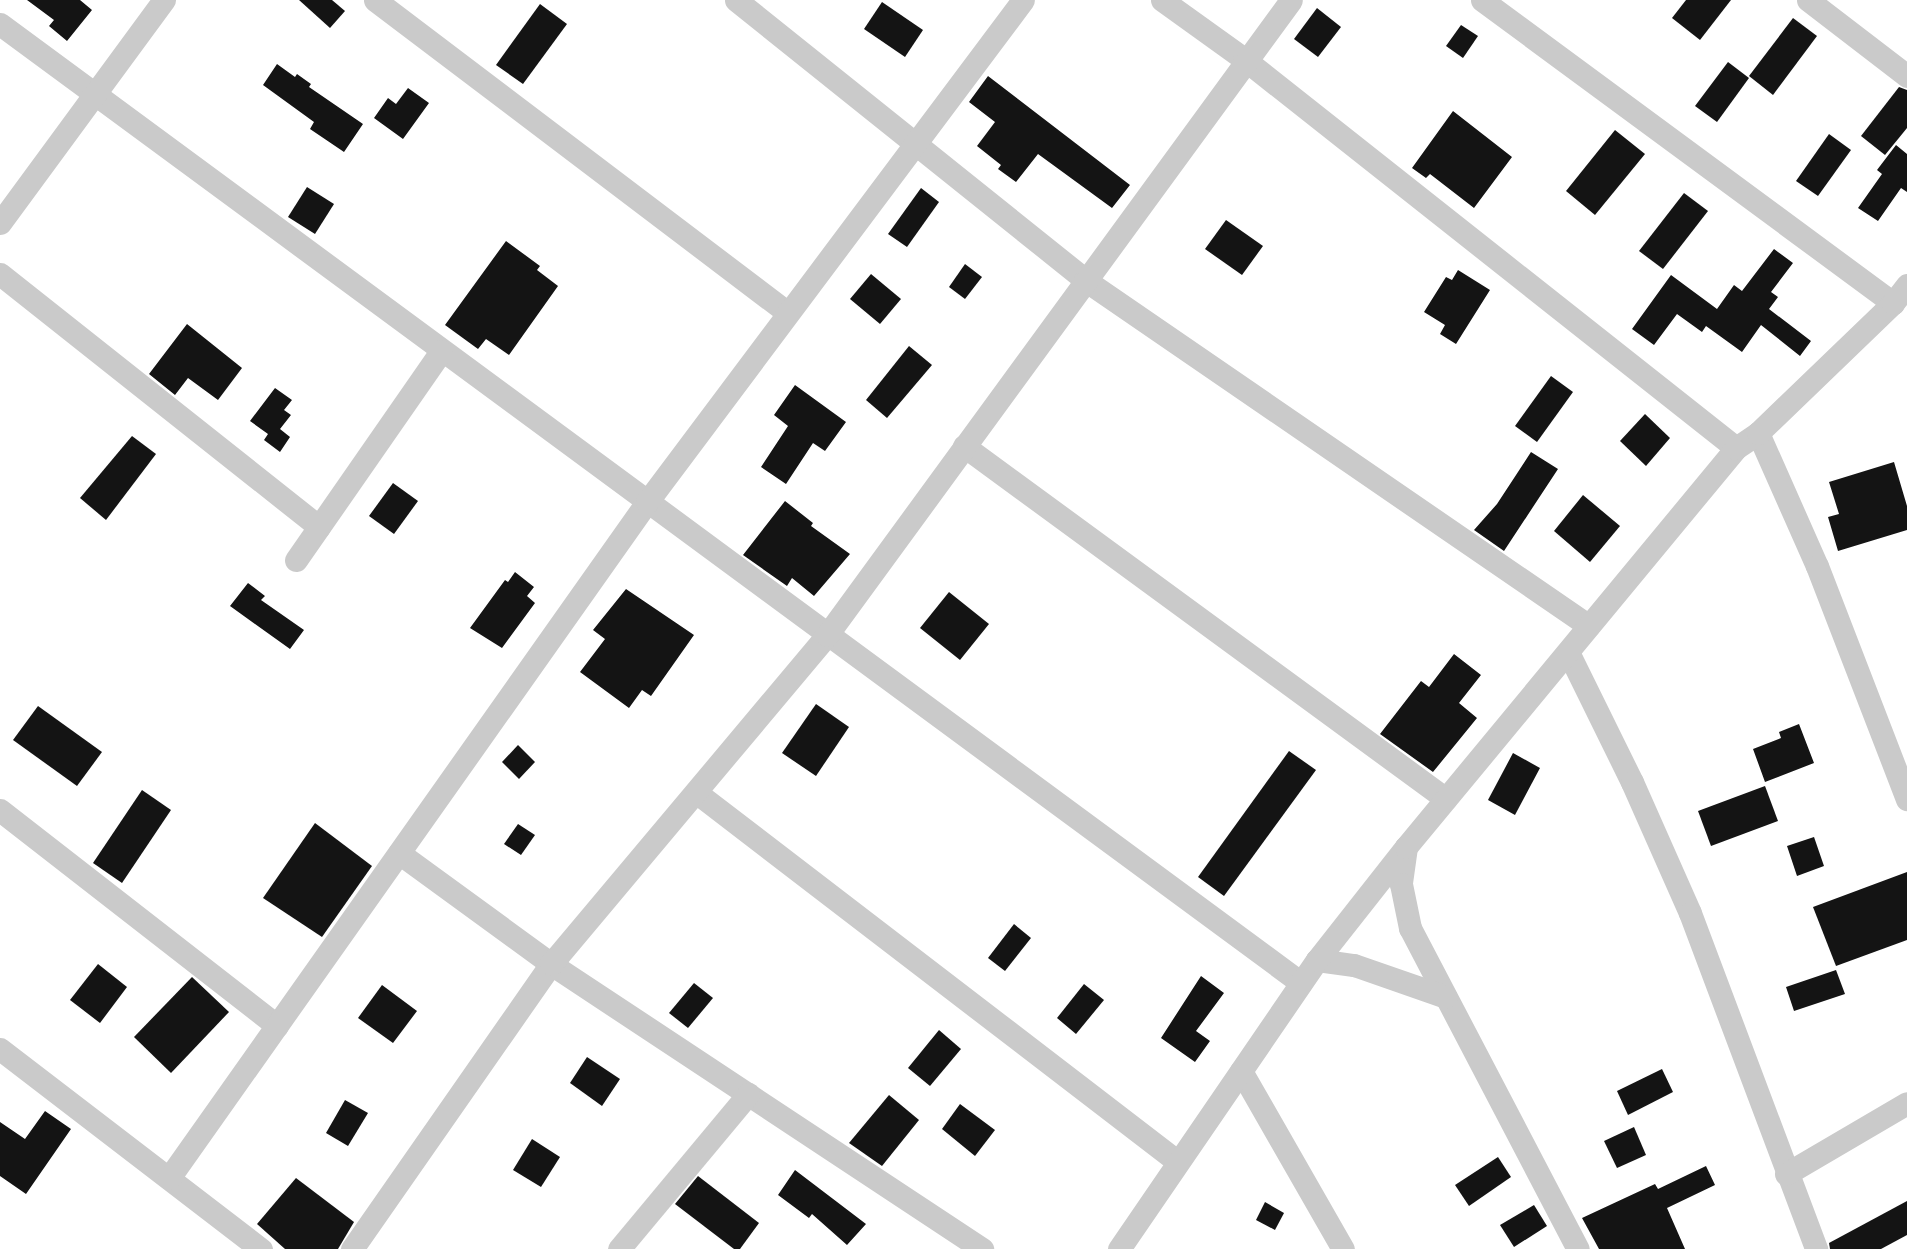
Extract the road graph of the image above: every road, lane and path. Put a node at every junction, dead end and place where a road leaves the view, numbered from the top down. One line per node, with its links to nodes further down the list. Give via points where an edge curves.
1 (164, 0): 12 (street)
2 (375, 0): 18 (street)
3 (736, 0): 13 (street)
4 (1023, 0): 13 (street)
5 (1162, 0): 10 (street)
6 (1290, 0): 10 (street)
7 (1482, 0): 17 (street)
8 (1808, 0): 11 (street)
9 (0, 24): 12 (street)
10 (1244, 59): 16 (street); 22 (street)
11 (1907, 76)
12 (93, 96): 14 (street); 19 (street)
13 (915, 144): 16 (street); 18 (street)
14 (0, 223)
15 (0, 274): 24 (street)
16 (1085, 279): 21 (street); 26 (street)
17 (1900, 294): 20 (street)
18 (788, 313): 23 (street)
19 (441, 351): 23 (street); 24 (street)
20 (1758, 433): 22 (street); 31 (street, via 1817,566)
21 (964, 446): 27 (street); 30 (street)
22 (1736, 448): 26 (street)
23 (647, 502): 27 (street); 34 (street)
24 (319, 527): 25 (street)
25 (296, 560)
26 (1589, 626): 28 (street)
27 (827, 635): 29 (street); 37 (street)
28 (1568, 652): 30 (street); 45 (street, via 1690,914)
29 (697, 793): 36 (street); 44 (street)
30 (1446, 799): 33 (street)
31 (1907, 799)
32 (0, 810): 39 (street)
33 (1406, 847): 35 (street); 38 (street, via 1401,884 1410,928)
34 (399, 853): 36 (street); 39 (street)
35 (1317, 960): 37 (street); 38 (street, via 1354,965)
36 (551, 964): 42 (street); 48 (street)
37 (1301, 983): 41 (street)
38 (1446, 997): 53 (street)
39 (276, 1026): 46 (street)
40 (0, 1049): 46 (street)
41 (1241, 1071): 44 (street); 52 (street)
42 (748, 1094): 49 (street); 50 (street)
43 (1907, 1103): 45 (street)
44 (1178, 1162): 51 (street)
45 (1786, 1174): 54 (street)
46 (169, 1178): 47 (street)
47 (261, 1249)
48 (352, 1249)
49 (619, 1249)
50 (982, 1249)
51 (1119, 1249)
52 (1343, 1249)
53 (1578, 1249)
54 (1816, 1249)

